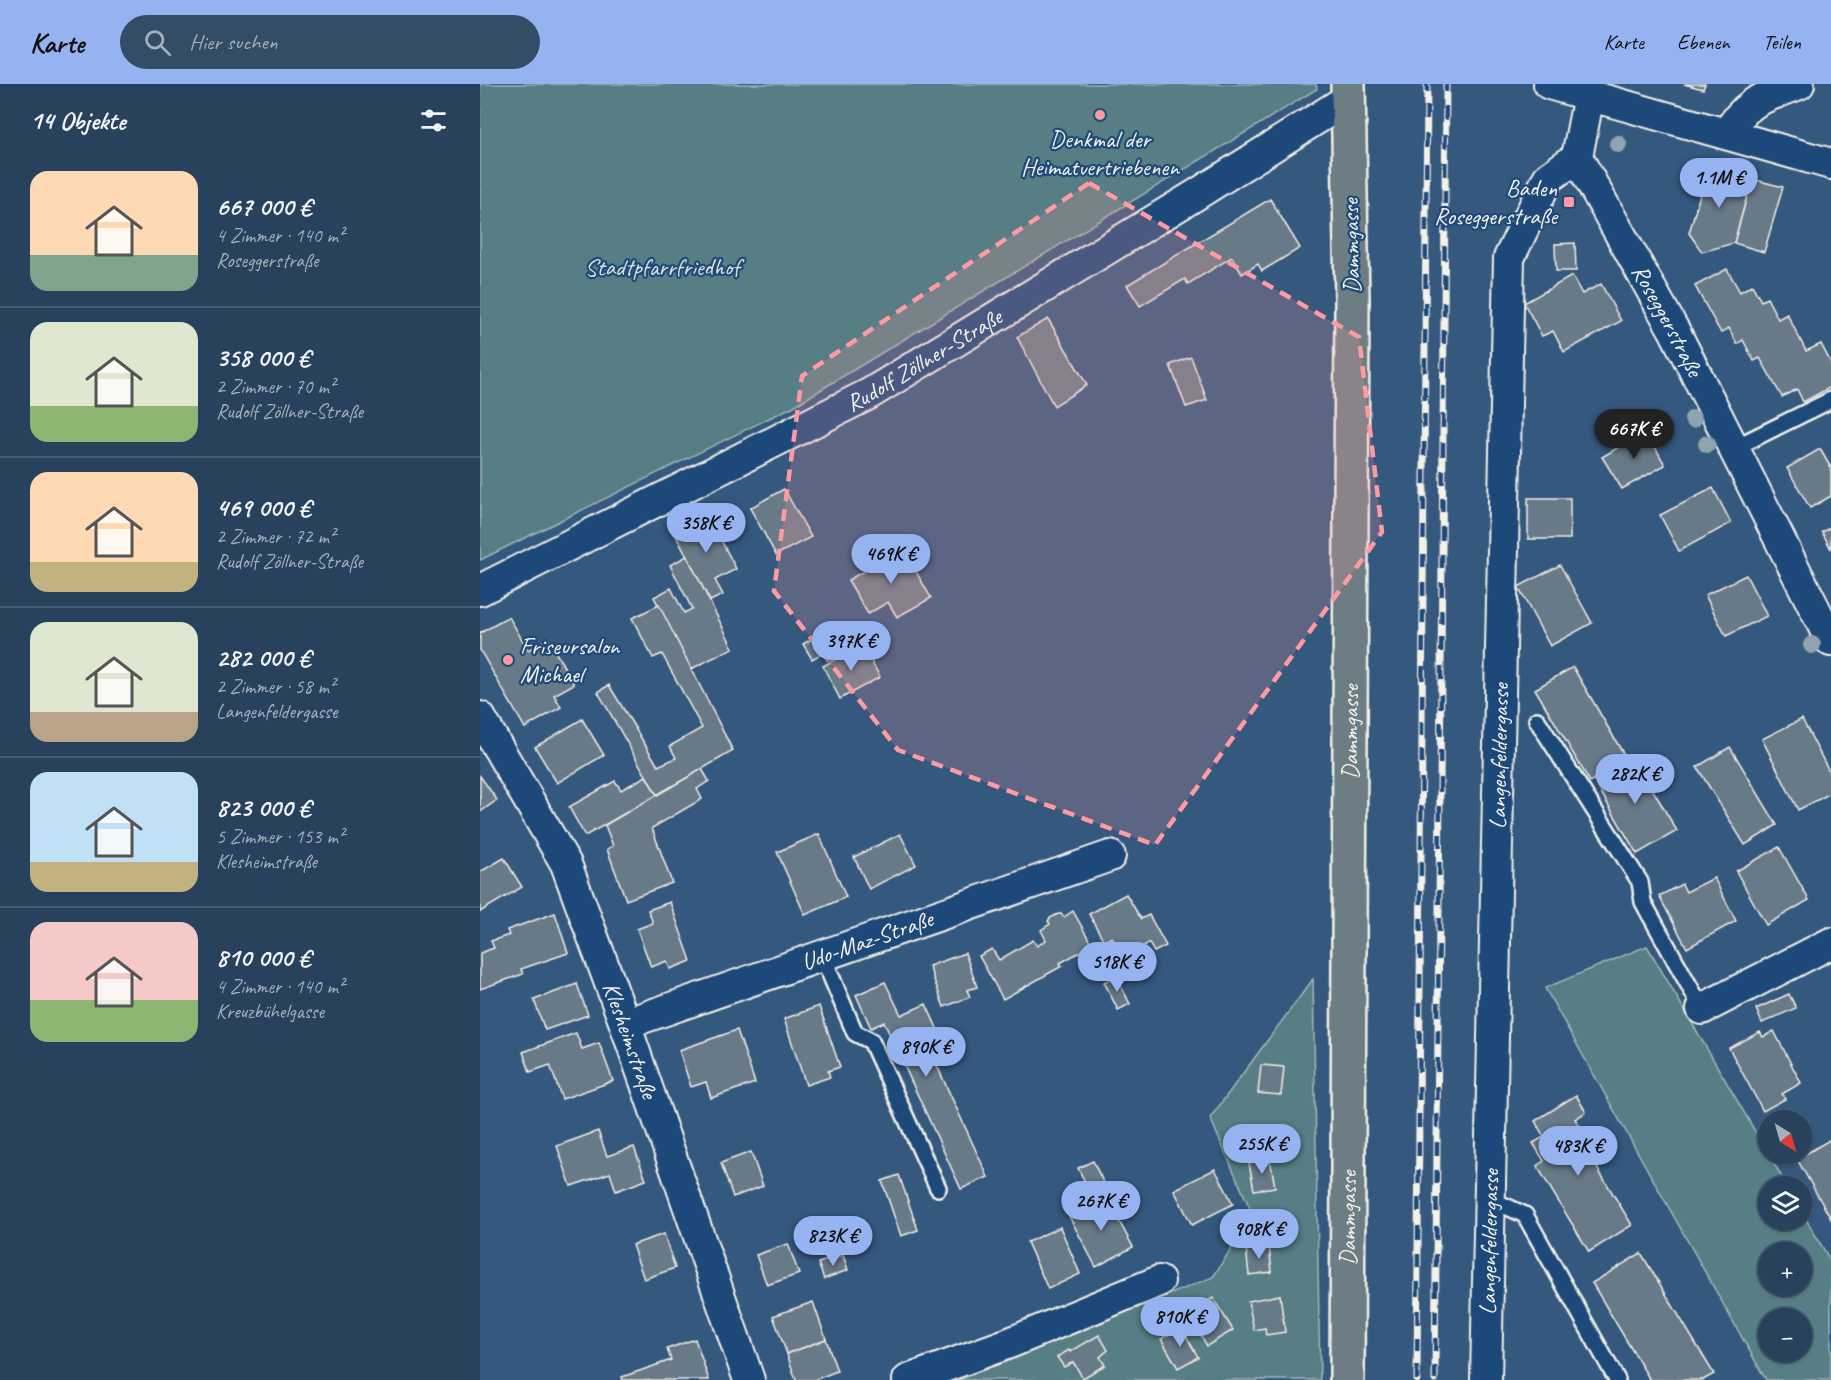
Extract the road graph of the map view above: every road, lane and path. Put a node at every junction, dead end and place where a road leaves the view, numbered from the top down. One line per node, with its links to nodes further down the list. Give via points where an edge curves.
1 (1549, 84): 4 (street)
2 (1799, 84): 5 (street, via 1756,101 1738,115)
3 (1348, 92): 10 (street, Rudolf Zöllner-Straße, via 1194,196 869,394); 24 (main road, Dammgasse, via 1352,300)
4 (1589, 95): 5 (street); 6 (street)
5 (1728, 134): 7 (street)
6 (1577, 158): 9 (street, Roseggerstraße, via 1675,332); 20 (street, Langenfeldergasse, via 1548,178 1509,258)
7 (1831, 164)
8 (1831, 400): 9 (lane)
9 (1734, 448): 11 (street, Roseggerstraße)
10 (480, 590)
11 (1831, 641)
12 (480, 717): 18 (street, Klesheimstraße, via 566,864)
13 (1537, 720): 17 (lane, via 1640,882 1642,902)
14 (1110, 856): 16 (street, Udo-Maz-Straße)
15 (1831, 943): 17 (street)
16 (822, 955): 18 (street, Udo-Maz-Straße); 19 (lane, via 855,1033 871,1041)
17 (1702, 1009)
18 (624, 1024): 22 (street, Klesheimstraße)
19 (938, 1188)
20 (1490, 1198): 25 (street, Langenfeldergasse); 26 (lane, via 1525,1215)
21 (1159, 1281): 23 (street)
22 (749, 1380)
23 (908, 1380)
24 (1347, 1380)
25 (1486, 1380)
26 (1617, 1380)

